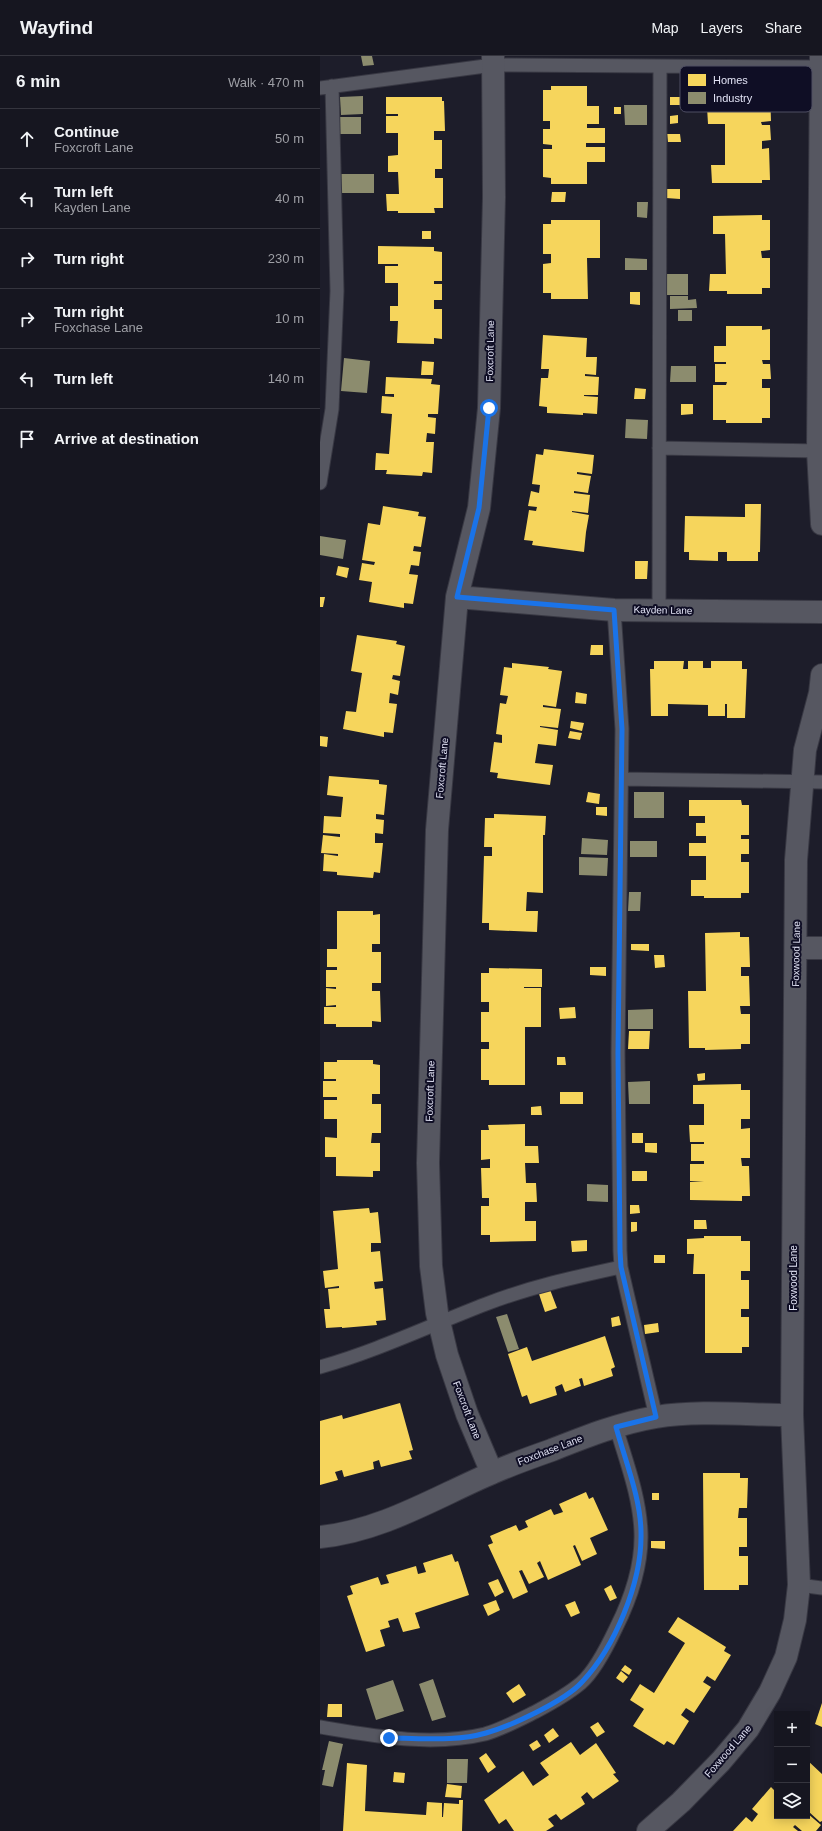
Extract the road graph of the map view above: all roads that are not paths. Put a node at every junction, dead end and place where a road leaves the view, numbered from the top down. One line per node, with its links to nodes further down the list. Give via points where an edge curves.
1 (493, 61): 4 (lane); 6 (lane); 11 (street, Foxcroft Lane, via 494,197 489,408 479,508)
2 (821, 63): 3 (lane); 8 (street)
3 (700, 66)
4 (660, 67): 5 (lane); 7 (lane)
5 (680, 67)
6 (326, 87): 9 (lane, via 337,290 332,409)
7 (659, 448): 8 (lane); 13 (lane)
8 (820, 451): 10 (street)
9 (320, 483)
10 (822, 524)
11 (457, 597): 12 (street, Kayden Lane); 21 (street, Foxcroft Lane, via 437,830 428,1163 432,1266)
12 (614, 610): 13 (street, Kayden Lane); 16 (lane, via 622,729)
13 (659, 610): 14 (street, Kayden Lane)
14 (822, 612)
15 (822, 675): 17 (street, Foxwood Lane, via 820,693 805,750)
16 (622, 779): 17 (lane); 20 (lane, via 618,1053)
17 (812, 782): 18 (street, Foxwood Lane, via 796,860)
18 (796, 948): 19 (street); 23 (street, Foxwood Lane)
19 (822, 948)
20 (621, 1267): 21 (lane, via 560,1280 486,1304); 24 (lane)
21 (439, 1324): 22 (lane); 26 (street, Foxcroft Lane, via 466,1414)
22 (320, 1367)
23 (792, 1415): 24 (street, Foxchase Lane, via 693,1414); 28 (street, Foxwood Lane)
24 (656, 1417): 25 (street, Foxchase Lane)
25 (616, 1427): 26 (street, Foxchase Lane); 30 (lane, via 636,1498 642,1532 639,1567 630,1599 605,1650 581,1683 554,1702 521,1720 485,1734 450,1739 389,1738)
26 (492, 1473): 27 (street, Foxchase Lane, via 384,1522)
27 (320, 1537)
28 (799, 1585): 29 (lane); 31 (street, Foxwood Lane, via 795,1620 786,1657 770,1692 748,1729 721,1762)
29 (822, 1588)
30 (320, 1727)
31 (648, 1831)

